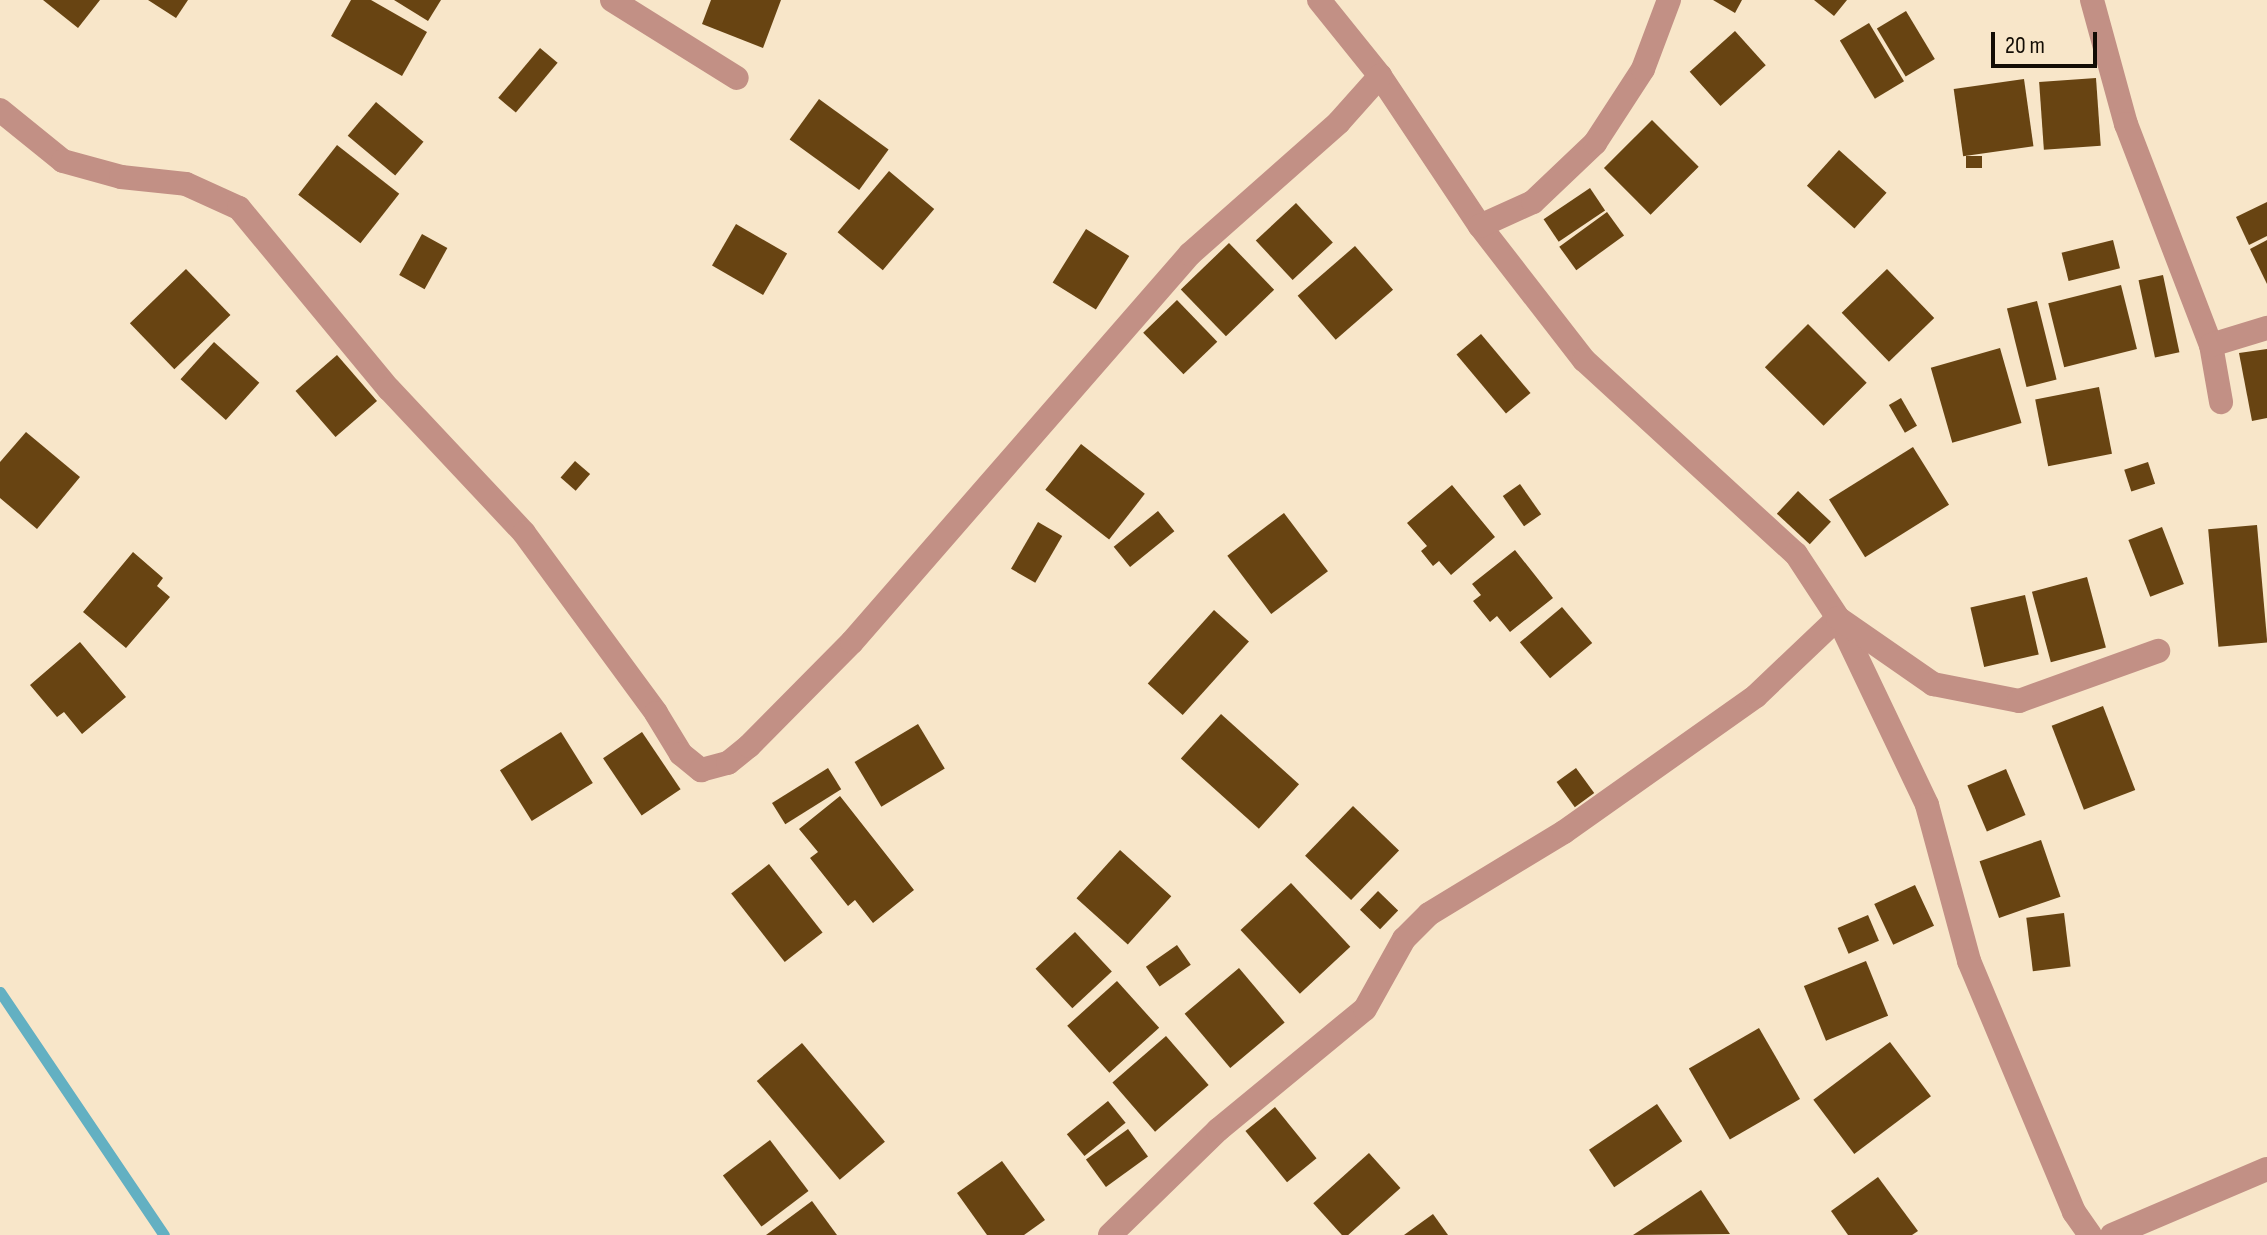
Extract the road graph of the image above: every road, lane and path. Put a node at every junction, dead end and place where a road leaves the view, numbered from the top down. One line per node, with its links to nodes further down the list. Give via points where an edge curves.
1 (612, 0): 6 (street)
2 (1319, 0): 5 (street)
3 (1669, 0): 8 (street, via 1643,69 1595,143 1533,202)
4 (2092, 0): 10 (street, via 2126,124)
5 (1380, 76): 7 (street, via 1339,122 1190,254 852,642 739,754 701,770 681,754 524,533 389,389 239,208 186,184 121,177 63,161); 8 (street)
6 (737, 78)
7 (0, 110)
8 (1480, 226): 12 (street, via 1584,360 1796,554)
9 (2267, 328): 10 (street)
10 (2211, 345): 11 (street)
11 (2221, 402)
12 (1838, 618): 13 (street, via 1933,684 2019,701); 15 (street, via 1756,696 1564,832 1429,914 1404,939 1365,1009 1218,1130); 16 (street, via 1927,805 1969,961 2074,1212)
13 (2158, 651)
14 (2267, 1169): 17 (street)
15 (1110, 1235)
16 (2090, 1235)
17 (2112, 1235)

